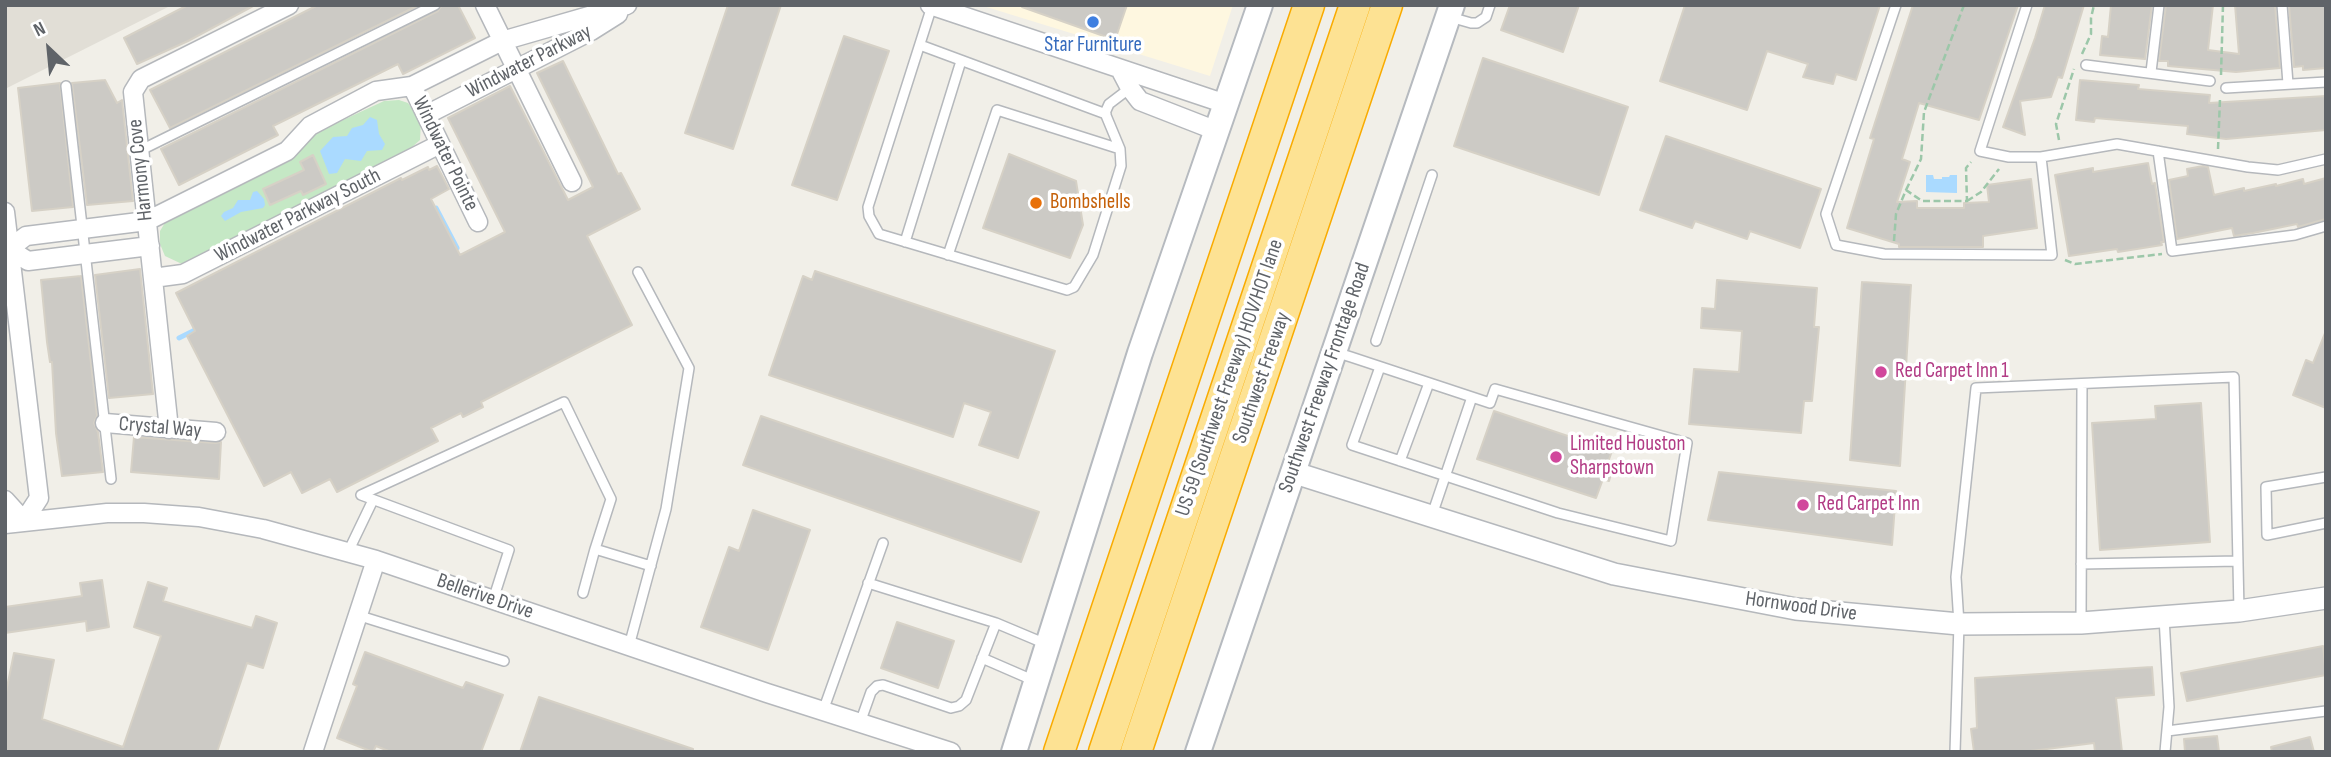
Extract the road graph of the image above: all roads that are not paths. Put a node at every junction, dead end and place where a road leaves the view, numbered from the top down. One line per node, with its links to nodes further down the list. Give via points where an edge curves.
1 (289, 5): 36 (street, Harmony Cove, via 141,79 133,92)
2 (435, 5): 36 (lane)
3 (485, 5): 16 (street)
4 (629, 5): 16 (street, Windwater Parkway); 20 (street, Windwater Parkway)
5 (1259, 5): 30 (main road)
6 (1309, 5): 103 (highway)
7 (1355, 5): 104 (highway, US 59 (Southwest Freeway) HOV/HOT lane)
8 (1387, 5): 105 (highway, Southwest Freeway)
9 (1490, 5): 15 (lane, via 1486,18 1477,23)
10 (1896, 5): 38 (lane, via 1826,214 1836,245 1893,254 2052,256)
11 (2027, 5): 38 (lane, via 1980,151)
12 (2159, 5): 22 (lane)
13 (2282, 5): 25 (lane)
14 (931, 6): 17 (lane); 21 (street)
15 (1450, 11): 55 (main road, Southwest Freeway Frontage Road)
16 (502, 41): 20 (street); 27 (street, Windwater Parkway)
17 (920, 45): 18 (lane); 47 (lane, via 868,207 879,234)
18 (961, 61): 31 (lane); 47 (lane)
19 (2087, 65): 22 (lane)
20 (516, 69): 32 (street, Windwater Parkway); 41 (street)
21 (1121, 69): 28 (street); 30 (street)
22 (2151, 72): 23 (lane)
23 (2210, 81)
24 (2326, 82): 25 (lane)
25 (2288, 84): 29 (lane)
26 (66, 86): 46 (lane)
27 (412, 86): 32 (street, Windwater Pointe); 43 (street, Windwater Parkway, via 376,91 310,126 288,151)
28 (1130, 88): 31 (lane, via 1109,104); 33 (street, via 1152,107)
29 (2226, 88)
30 (1226, 104): 33 (main road)
31 (1106, 114): 35 (lane)
32 (426, 115): 34 (street, Windwater Pointe)
33 (1217, 131): 91 (main road, via 1140,353)
34 (440, 144): 44 (street, Windwater Pointe); 53 (street, Windwater Parkway South, via 183,274)
35 (1120, 149): 51 (lane, via 1121,166 1093,255 1074,287 1067,290); 51 (lane, via 997,110)
36 (139, 151): 43 (street, Harmony Cove)
37 (2158, 151): 38 (lane, via 2118,145); 39 (lane, via 2278,170); 45 (lane, via 2172,251 2295,235)
38 (2041, 157)
39 (2326, 159)
40 (1432, 175): 54 (lane)
41 (572, 182)
42 (5, 212): 49 (street)
43 (147, 221): 46 (street); 48 (street, Harmony Cove)
44 (478, 222)
45 (2326, 226)
46 (82, 229): 49 (street, via 26,236); 50 (lane)
47 (905, 242): 51 (lane)
48 (150, 247): 50 (street); 53 (street, Harmony Cove)
49 (7, 249): 50 (street, via 28,261); 71 (street, via 39,498)
50 (85, 254): 60 (lane)
51 (948, 255)
52 (638, 272): 80 (lane, via 689,368 666,509)
53 (153, 278): 61 (street, Harmony Cove)
54 (1376, 341)
55 (1334, 352): 56 (lane); 64 (main road, Southwest Freeway Frontage Road)
56 (1381, 367): 57 (lane); 63 (lane, via 1352,445)
57 (1429, 383): 59 (lane); 63 (lane)
58 (2082, 385): 78 (lane, via 2234,377); 79 (lane); 90 (lane, via 1976,388 1956,577)
59 (1472, 397): 65 (lane); 65 (lane, via 1490,403 1495,389 1687,443 1671,541 1558,513)
60 (105, 423): 61 (street, Crystal Way); 67 (lane)
61 (169, 429): 62 (street, Crystal Way)
62 (216, 432)
63 (1400, 461): 65 (lane)
64 (1292, 472): 70 (street, Hornwood Drive); 106 (main road, Southwest Freeway Frontage Road)
65 (1446, 476): 70 (lane)
66 (2326, 477): 72 (lane, via 2266,487 2267,535)
67 (111, 479)
68 (5, 500): 71 (street)
69 (373, 500): 75 (lane, via 361,495 564,402 611,499); 76 (lane); 84 (lane, via 509,550)
70 (1432, 516): 90 (street, Hornwood Drive, via 1644,581 1796,609)
71 (24, 521): 73 (street, Bellerive Drive); 76 (street, Bellerive Drive, via 107,513 199,517)
72 (2326, 523)
73 (5, 524)
74 (883, 543): 81 (lane)
75 (595, 550): 80 (lane); 82 (lane)
76 (348, 552): 77 (street, Bellerive Drive)
77 (376, 560): 84 (street, Bellerive Drive); 86 (street)
78 (2238, 561): 79 (lane); 85 (lane)
79 (2081, 564): 89 (lane)
80 (651, 565): 92 (lane)
81 (868, 583): 88 (lane); 96 (lane)
82 (583, 593)
83 (2326, 598): 85 (street, Hornwood Drive)
84 (493, 600): 92 (street, Bellerive Drive)
85 (2239, 611): 87 (street, Hornwood Drive)
86 (357, 615): 94 (lane); 100 (street)
87 (2164, 617): 89 (street, Hornwood Drive); 99 (lane)
88 (996, 623): 91 (lane); 93 (lane)
89 (2081, 623): 90 (street, Hornwood Drive)
90 (1959, 624): 107 (lane)
91 (1048, 645): 95 (main road)
92 (629, 646): 96 (street, Bellerive Drive)
93 (982, 658): 95 (lane); 98 (lane, via 959,706 951,708 877,686)
94 (504, 661)
95 (1037, 682): 102 (main road)
96 (823, 711): 98 (street, Bellerive Drive)
97 (2326, 711): 99 (lane)
98 (860, 723): 101 (street, Bellerive Drive)
99 (2167, 731): 108 (lane)
100 (313, 752)
101 (951, 752)
102 (1014, 752)
103 (1059, 752)
104 (1104, 752)
105 (1136, 752)
106 (1198, 752)
107 (1955, 752)
108 (2165, 752)

